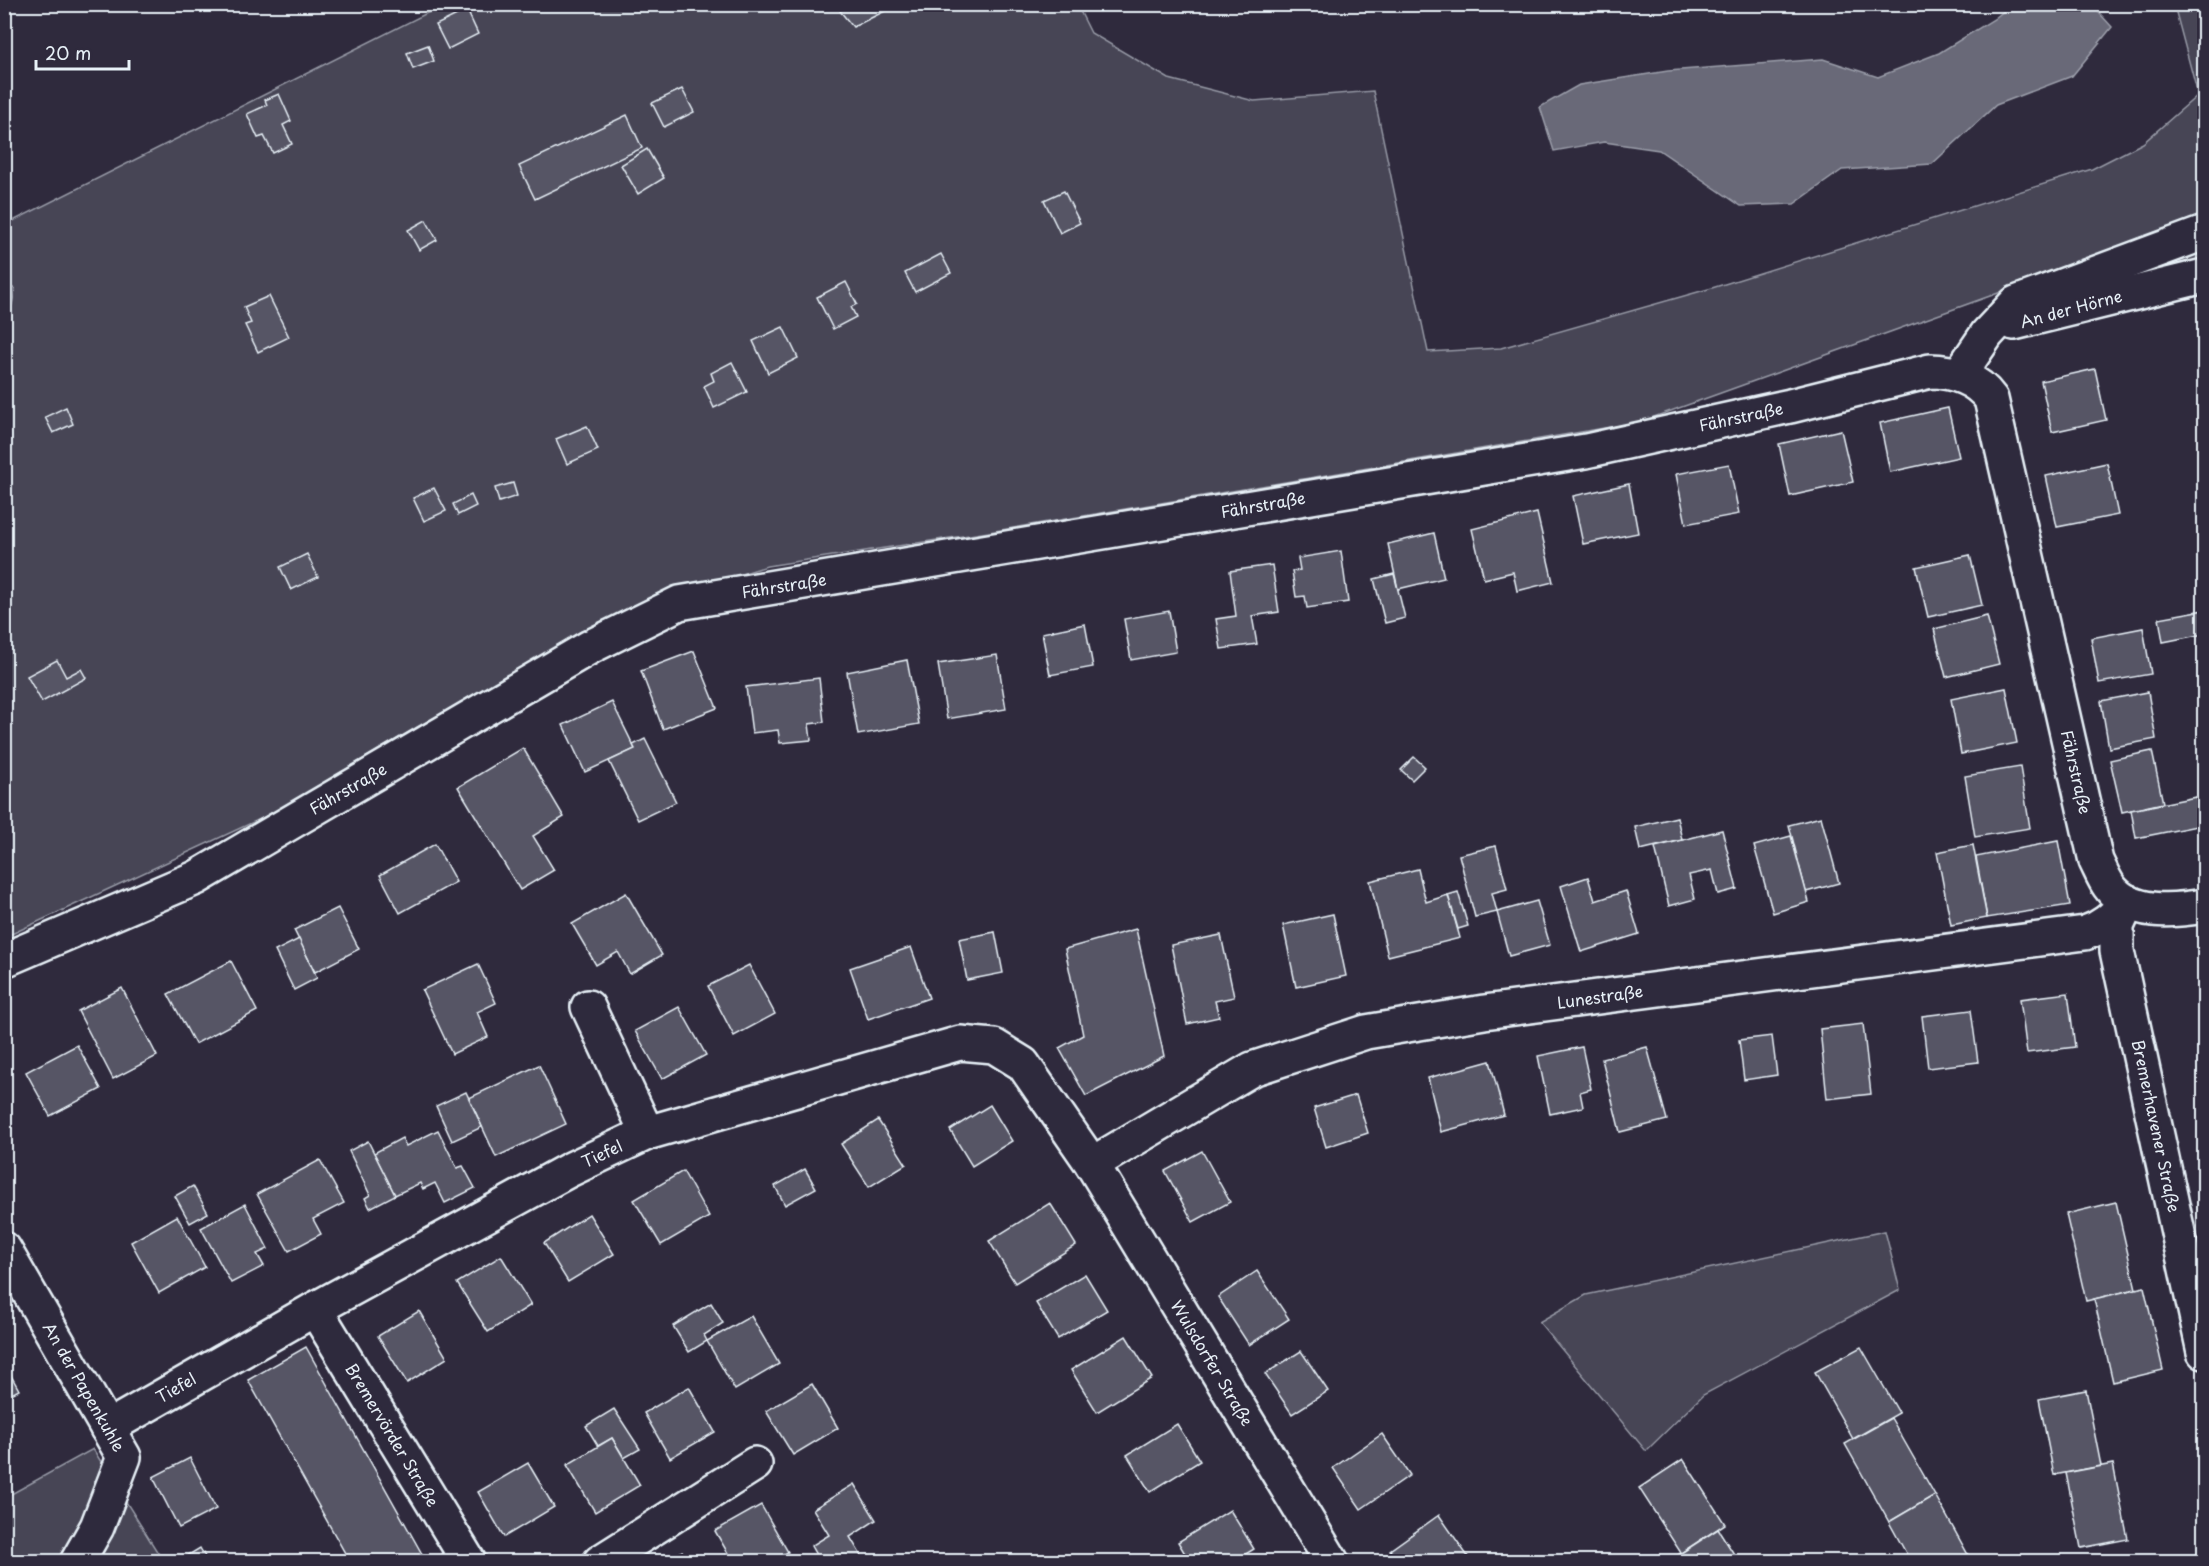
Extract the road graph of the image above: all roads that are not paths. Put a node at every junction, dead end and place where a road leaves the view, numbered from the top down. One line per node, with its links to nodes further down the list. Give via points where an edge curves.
1 (2205, 233): 3 (street, via 2016,303)
2 (2205, 276): 3 (street, An der Hörne, via 2016,323)
3 (1987, 334): 4 (street)
4 (1959, 375): 5 (street, Fährstraße, via 1985,390 1991,399 2096,861 2109,888); 7 (street, Fährstraße, via 1930,371 1574,453 679,603 590,647 196,878)
5 (2128, 902): 6 (street, Fährstraße, via 2156,911); 10 (street, Lunestraße, via 2110,921 2085,933 1496,1010 1366,1032 1252,1069); 13 (street, Bremerhavener Straße, via 2117,926 2117,951)
6 (2205, 906)
7 (4, 960)
8 (588, 1007): 9 (street)
9 (647, 1133): 10 (street, Tiefel, via 960,1043 994,1046 1023,1064); 12 (street, Tiefel, via 569,1170)
10 (1092, 1164): 19 (street, Wulsdorfer Straße)
11 (4, 1249): 14 (street, An der Papenkuhle)
12 (315, 1309): 14 (street, Tiefel); 17 (street, Bremervörder Straße)
13 (2205, 1352)
14 (107, 1428): 16 (street, An der Papenkuhle, via 124,1457 97,1527)
15 (755, 1464): 18 (street)
16 (77, 1562)
17 (469, 1562)
18 (600, 1562)
19 (1332, 1562)

